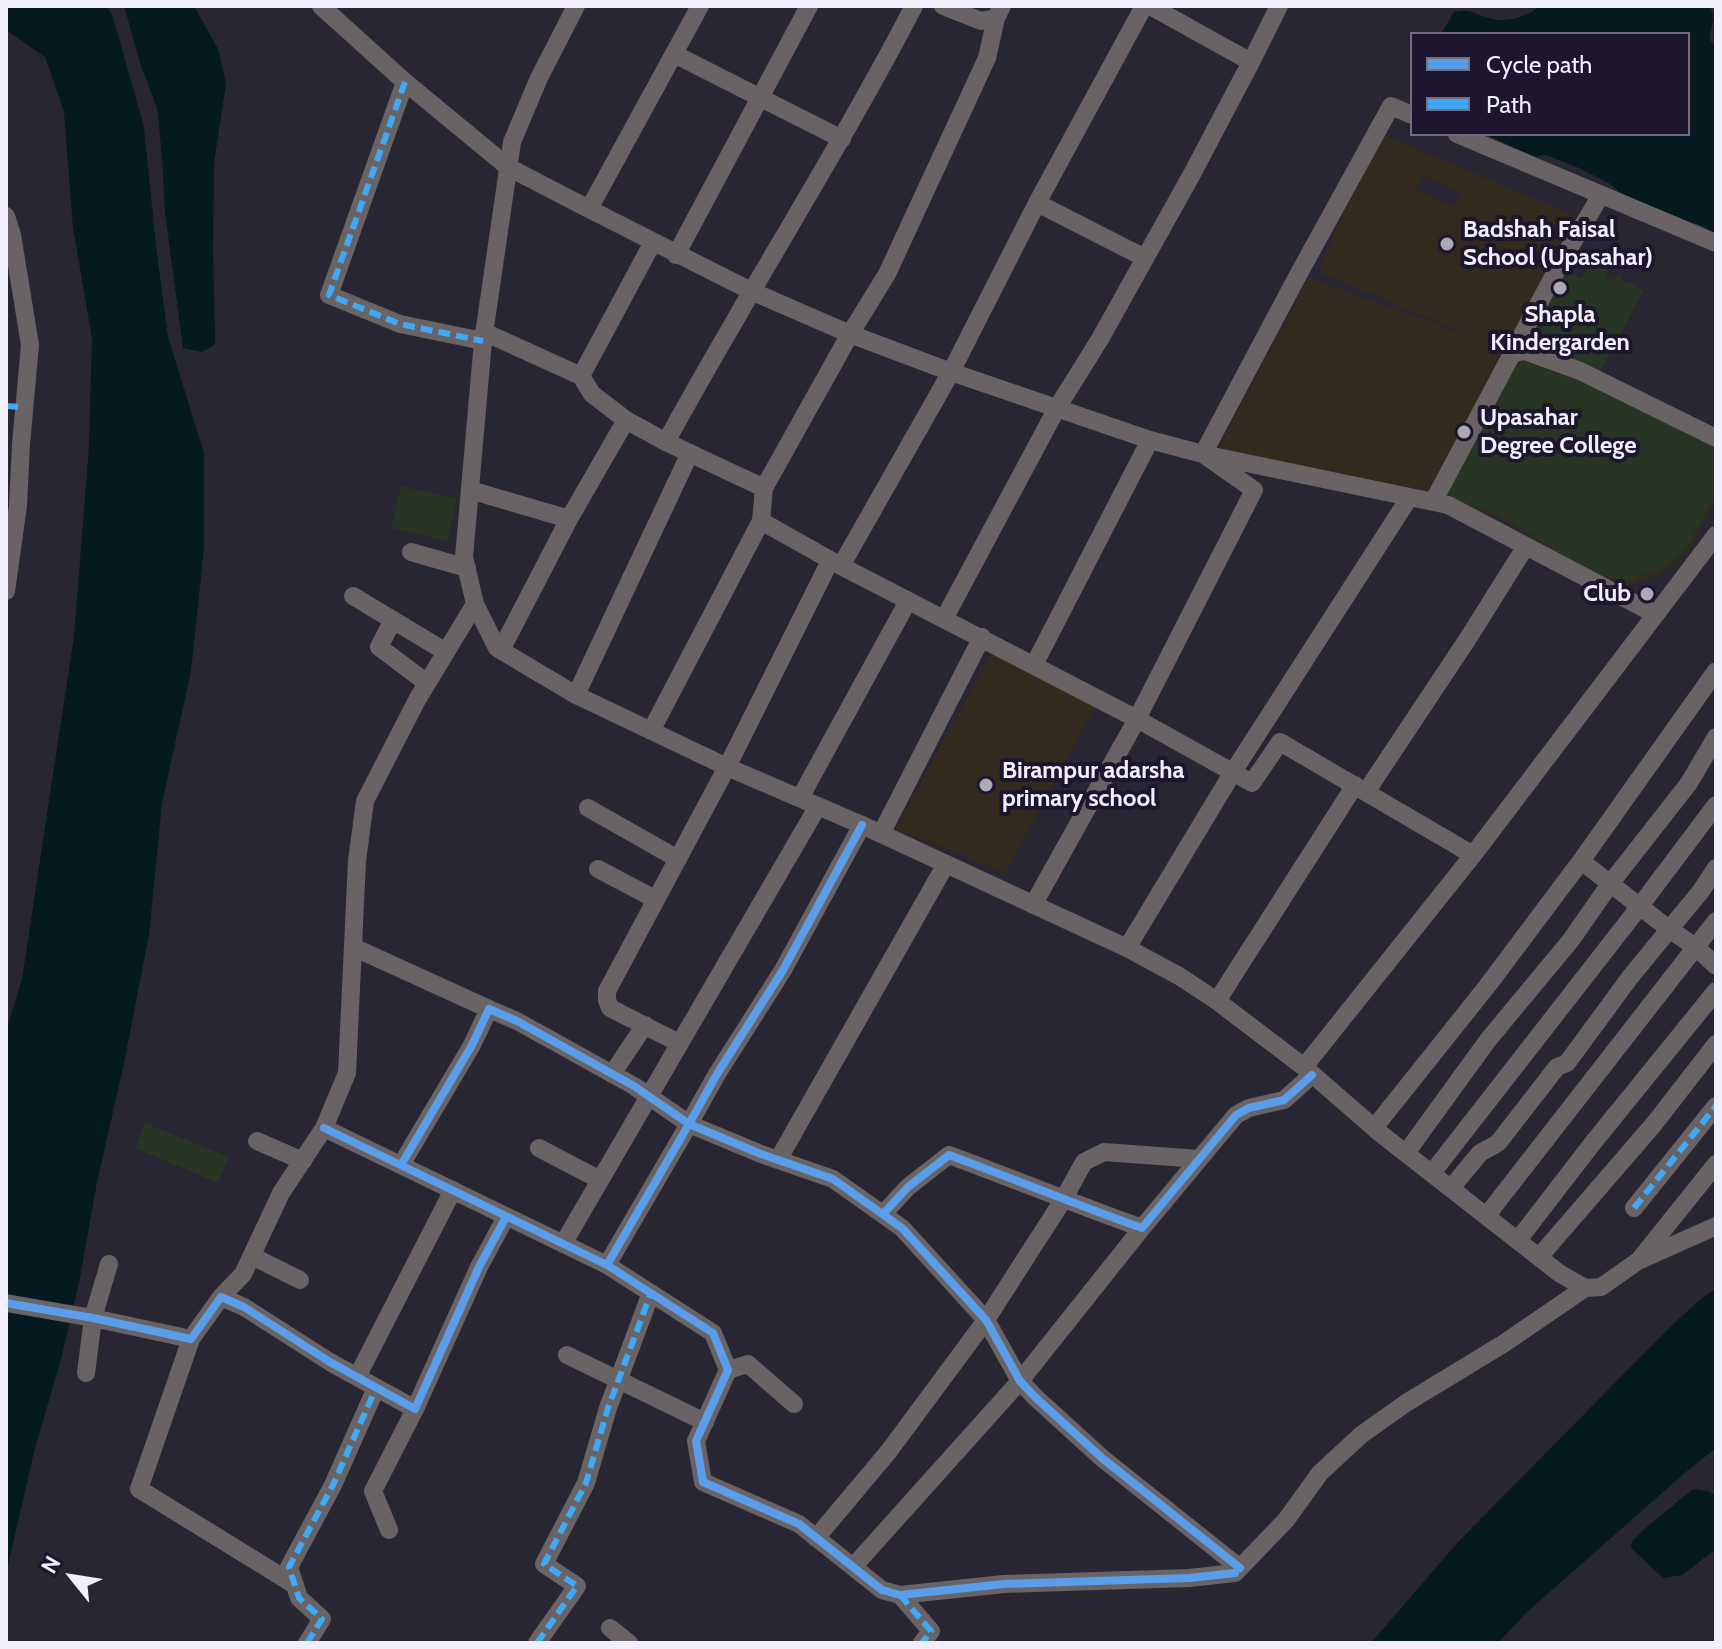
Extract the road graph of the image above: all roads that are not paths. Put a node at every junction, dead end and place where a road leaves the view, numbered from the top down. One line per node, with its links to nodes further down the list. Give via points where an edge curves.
1 (321, 6): 12 (street)
2 (576, 6): 17 (street, via 539,78 512,142)
3 (700, 6): 10 (street)
4 (809, 6): 13 (street)
5 (914, 6): 16 (street)
6 (943, 6): 9 (street, via 981,21)
7 (1147, 6): 11 (street); 19 (street)
8 (1279, 6): 11 (street)
9 (999, 12): 27 (street, via 987,58 887,274)
10 (674, 54): 13 (street); 20 (street)
11 (1251, 62): 25 (street)
12 (405, 82): 17 (street); 28 (street, via 329,295 400,324)
13 (759, 97): 16 (street); 24 (street)
14 (1410, 114): 39 (street, via 1391,106)
15 (1462, 136): 18 (street)
16 (842, 139): 26 (street)
17 (508, 167): 20 (street); 28 (street)
18 (1601, 195): 23 (street); 29 (street)
19 (1037, 203): 25 (street); 30 (street)
20 (589, 209): 22 (street)
21 (6, 216): 32 (street, via 30,345)
22 (653, 242): 24 (street); 31 (street)
23 (1716, 243)
24 (676, 255): 26 (street)
25 (1145, 258): 33 (street)
26 (751, 291): 27 (street); 37 (street)
27 (850, 334): 30 (street); 40 (street)
28 (483, 337): 31 (street); 41 (street)
29 (1512, 353): 35 (street, via 1525,351 1580,371); 43 (street)
30 (951, 372): 33 (street); 49 (street)
31 (581, 376): 34 (street, via 592,394)
32 (15, 407): 51 (street, via 18,506)
33 (1057, 408): 36 (street); 56 (street)
34 (626, 420): 37 (street); 44 (street)
35 (1716, 438)
36 (1150, 440): 39 (street); 61 (street)
37 (666, 442): 38 (street)
38 (690, 453): 40 (street); 64 (street)
39 (1203, 454): 42 (street); 65 (street, via 1254,490)
40 (764, 488): 45 (street)
41 (470, 490): 44 (street); 50 (street)
42 (1409, 498): 43 (street); 69 (street)
43 (1433, 502): 47 (street)
44 (569, 519): 59 (street)
45 (761, 521): 49 (street); 66 (street)
46 (1716, 537): 55 (street)
47 (1526, 546): 55 (street); 70 (street)
48 (411, 552): 50 (street)
49 (836, 564): 53 (street); 68 (street)
50 (467, 568): 54 (street)
51 (6, 591)
52 (353, 596): 57 (street)
53 (908, 601): 56 (street); 71 (street)
54 (475, 604): 59 (street); 60 (street)
55 (1655, 614): 76 (street)
56 (944, 619): 58 (street)
57 (393, 620): 60 (street); 63 (street, via 371,648)
58 (982, 637): 61 (street); 75 (street)
59 (501, 650): 64 (street)
60 (446, 652): 63 (street)
61 (1034, 665): 65 (street)
62 (1716, 671): 78 (street)
63 (427, 683): 88 (street, via 365,801)
64 (576, 695): 66 (street)
65 (1137, 719): 69 (street); 84 (street)
66 (651, 731): 68 (street)
67 (1716, 737): 82 (street, via 1689,783)
68 (727, 767): 71 (street); 77 (street)
69 (1233, 772): 70 (street, via 1252,783 1280,742); 89 (street)
70 (1361, 789): 76 (street); 93 (street)
71 (809, 802): 74 (street); 96 (street)
72 (1716, 805): 85 (street)
73 (588, 808): 77 (street)
74 (862, 825): 75 (street); 102 (street, via 783,970)
75 (881, 834): 79 (street)
76 (1473, 855): 98 (street)
77 (678, 859): 83 (street)
78 (1581, 861): 82 (street); 104 (street)
79 (946, 864): 84 (street); 109 (street)
80 (1716, 868): 87 (street)
81 (598, 869): 83 (street)
82 (1610, 884): 85 (street); 107 (street)
83 (655, 899): 95 (street, via 607,991 610,1008)
84 (1033, 905): 89 (street)
85 (1640, 906): 87 (street); 113 (street)
86 (1716, 921): 90 (street)
87 (1669, 929): 90 (street); 115 (street, via 1567,1063 1557,1067 1498,1143 1480,1153)
88 (353, 947): 94 (street); 103 (street, via 347,1073)
89 (1127, 948): 93 (street)
90 (1697, 948): 91 (street); 120 (street)
91 (1716, 966)
92 (1716, 991): 124 (street)
93 (1217, 1001): 98 (street)
94 (489, 1009): 99 (street); 112 (street)
95 (645, 1025): 96 (street); 99 (street)
96 (679, 1043): 100 (street)
97 (1716, 1044): 127 (street)
98 (1308, 1071): 104 (street); 108 (street, via 1284,1100 1236,1115)
99 (612, 1074): 100 (street)
100 (649, 1096): 102 (street); 114 (street)
101 (1716, 1106): 118 (street)
102 (689, 1124): 109 (street); 130 (street)
103 (324, 1128): 110 (street); 112 (street)
104 (1374, 1128): 107 (street)
105 (257, 1141): 110 (street)
106 (539, 1148): 114 (street)
107 (1406, 1153): 113 (street)
108 (1199, 1159): 117 (street, via 1104,1152 1084,1162); 123 (street)
109 (778, 1160): 119 (street, via 833,1179)
110 (303, 1161): 126 (street, via 281,1193)
111 (1716, 1164): 128 (street)
112 (401, 1165): 116 (street)
113 (1432, 1173): 115 (street)
114 (600, 1180): 125 (street)
115 (1451, 1188): 120 (street)
116 (453, 1190): 121 (street); 142 (street)
117 (1063, 1200): 119 (street, via 949,1155); 123 (street); 137 (street)
118 (1634, 1208)
119 (883, 1214): 137 (street)
120 (1487, 1215): 124 (street)
121 (506, 1217): 125 (street); 147 (street)
122 (1716, 1226): 128 (street)
123 (1142, 1228): 144 (street)
124 (1518, 1240): 127 (street)
125 (563, 1244): 130 (street)
126 (252, 1256): 131 (street); 134 (street)
127 (1539, 1257): 132 (street)
128 (1638, 1261): 132 (street, via 1601,1287)
129 (109, 1264): 136 (street)
130 (607, 1265): 133 (street)
131 (300, 1280)
132 (1585, 1288): 152 (street, via 1361,1435 1320,1473 1286,1520)
133 (651, 1293): 140 (street, via 713,1333); 143 (street)
134 (221, 1297): 138 (street); 142 (street)
135 (6, 1303): 136 (street)
136 (93, 1318): 138 (street); 141 (street)
137 (986, 1320): 144 (street); 150 (street, via 889,1451)
138 (191, 1339): 153 (street, via 139,1489)
139 (567, 1355): 143 (street)
140 (728, 1370): 146 (street, via 748,1364); 148 (street)
141 (86, 1373)
142 (357, 1377): 145 (street)
143 (618, 1381): 148 (street); 157 (street, via 586,1483 544,1564 577,1586)
144 (1020, 1381): 151 (street); 152 (street, via 1102,1458)
145 (376, 1388): 147 (street); 153 (street, via 289,1567)
146 (794, 1404)
147 (415, 1409): 149 (street, via 373,1491)
148 (705, 1422): 150 (street, via 696,1441 703,1482 799,1524)
149 (389, 1530)
150 (816, 1538): 151 (street)
151 (853, 1567): 154 (street, via 882,1590)
152 (1240, 1568): 154 (street, via 1189,1578 1004,1584)
153 (295, 1585): 156 (street, via 299,1598 322,1619)
154 (900, 1595): 159 (street, via 931,1631)
155 (610, 1628): 158 (street)
156 (307, 1643)
157 (537, 1643)
158 (629, 1643)
159 (922, 1643)

